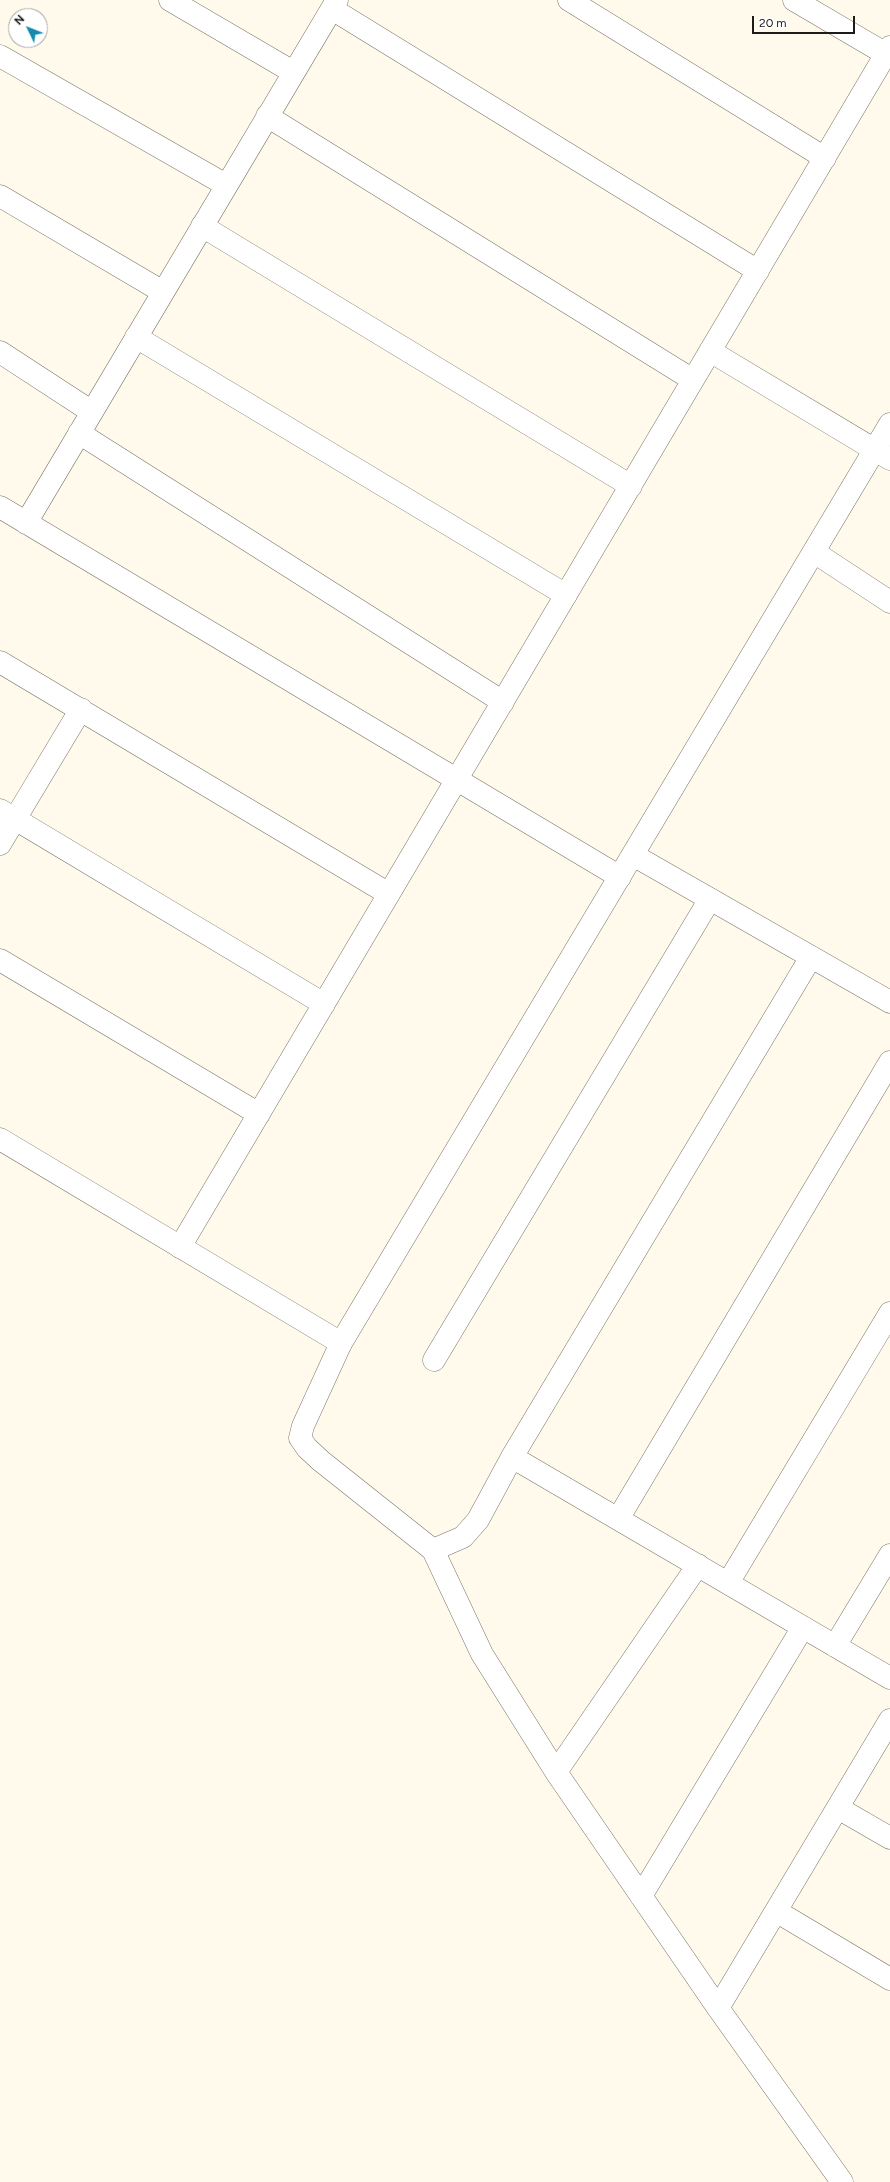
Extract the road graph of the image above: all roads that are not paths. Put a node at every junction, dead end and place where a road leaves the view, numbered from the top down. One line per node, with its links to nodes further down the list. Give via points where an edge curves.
1 (170, 0): 7 (street)
2 (569, 0): 9 (street)
3 (794, 0): 5 (street)
4 (335, 4): 7 (street); 13 (street)
5 (888, 51): 9 (street)
6 (0, 56): 10 (street)
7 (293, 72): 8 (street)
8 (268, 116): 10 (street); 18 (street)
9 (824, 158): 13 (street)
10 (226, 185): 12 (street)
11 (0, 196): 14 (street)
12 (202, 226): 14 (street); 23 (street)
13 (758, 271): 16 (street)
14 (163, 292): 15 (street)
15 (136, 337): 19 (street); 27 (street)
16 (710, 351): 18 (street); 22 (street)
17 (0, 352): 19 (street)
18 (693, 380): 23 (street)
19 (92, 412): 21 (street)
20 (890, 424): 22 (street)
21 (79, 433): 25 (street); 30 (street)
22 (882, 455): 26 (street)
23 (631, 486): 27 (street)
24 (0, 507): 25 (street)
25 (26, 523): 32 (street)
26 (814, 552): 28 (street); 35 (street)
27 (566, 595): 30 (street)
28 (890, 602)
29 (0, 662): 31 (street)
30 (503, 702): 32 (street)
31 (81, 709): 33 (street); 37 (street)
32 (457, 780): 36 (street); 37 (street)
33 (8, 815): 34 (street); 42 (street)
34 (0, 844)
35 (633, 855): 36 (street); 38 (street)
36 (620, 877): 48 (street)
37 (389, 894): 42 (street)
38 (710, 899): 39 (street); 49 (street)
39 (811, 956): 41 (street); 50 (street)
40 (0, 960): 44 (street)
41 (890, 1002)
42 (324, 1004): 44 (street)
43 (890, 1062): 51 (street)
44 (259, 1114): 46 (street)
45 (0, 1138): 46 (street)
46 (180, 1247): 48 (street)
47 (890, 1312): 55 (street)
48 (341, 1343): 52 (street, via 303,1426 300,1438 321,1461)
49 (434, 1360)
50 (512, 1457): 51 (street); 52 (street, via 478,1520 463,1537)
51 (618, 1519): 54 (street)
52 (433, 1550): 60 (street, via 482,1654)
53 (890, 1555): 57 (street)
54 (698, 1565): 55 (street); 60 (street)
55 (728, 1583): 56 (street)
56 (803, 1627): 57 (street); 63 (street)
57 (835, 1646): 58 (street)
58 (890, 1678)
59 (890, 1720): 61 (street)
60 (556, 1772): 63 (street)
61 (838, 1808): 62 (street); 64 (street)
62 (890, 1838)
63 (641, 1896): 66 (street)
64 (776, 1911): 65 (street); 66 (street)
65 (890, 1979)
66 (718, 2008): 67 (street)
67 (842, 2182)

